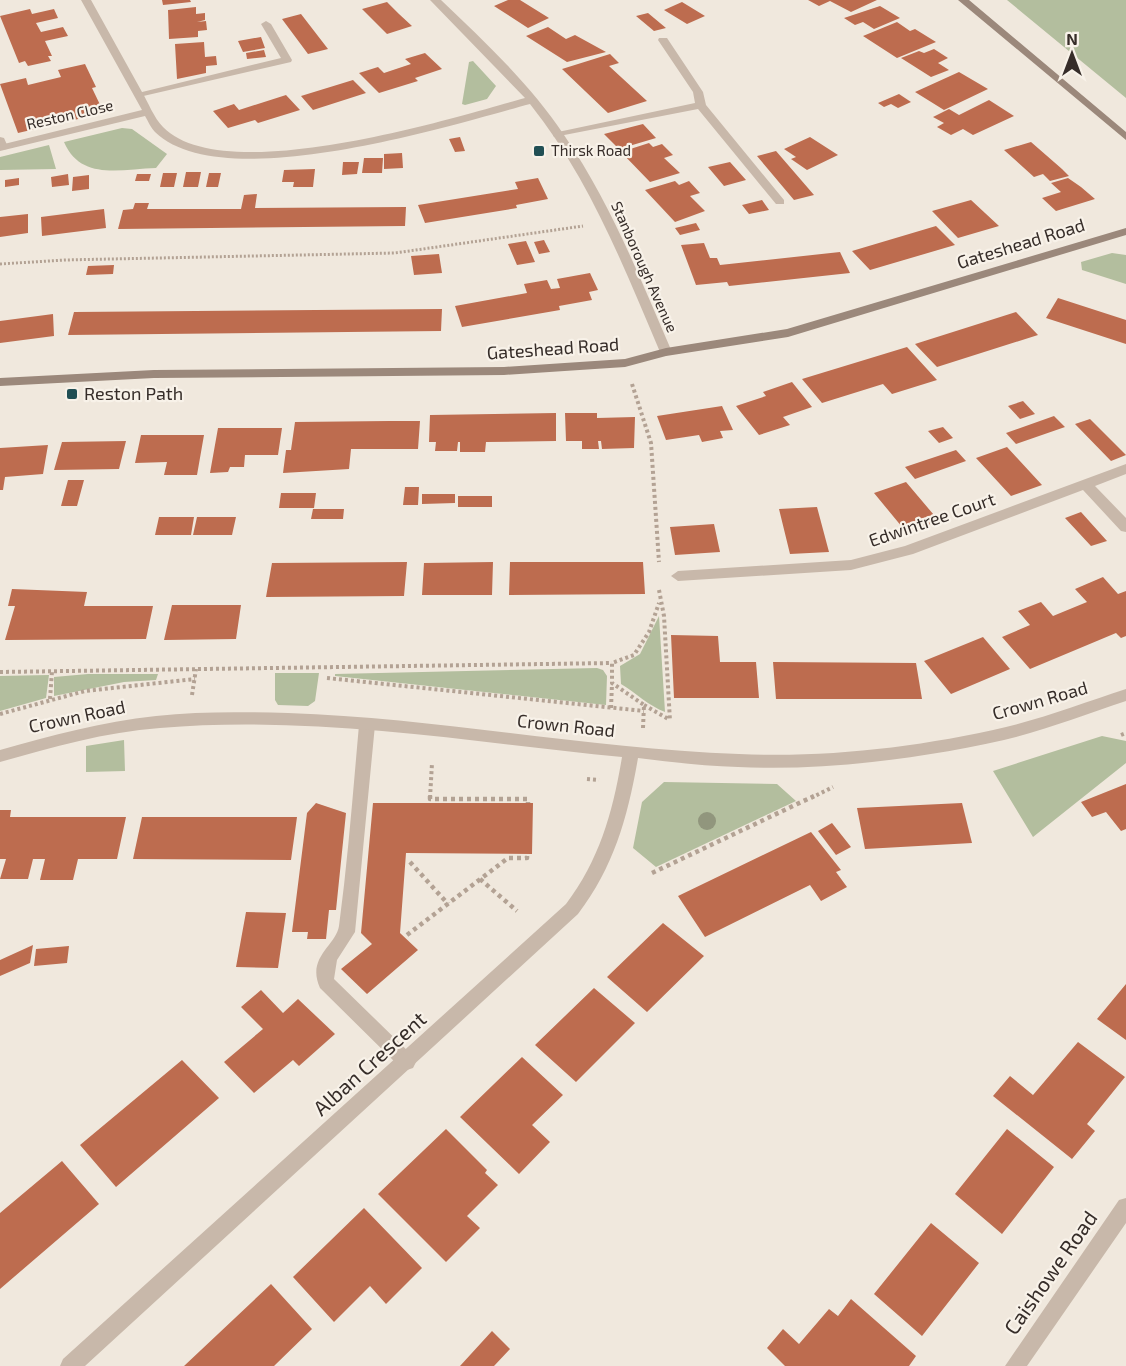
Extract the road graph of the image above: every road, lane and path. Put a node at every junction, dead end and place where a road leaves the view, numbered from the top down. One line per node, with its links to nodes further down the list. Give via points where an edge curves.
1 (86, 0): 6 (street)
2 (435, 0): 7 (street, Stanborough Avenue, via 493,55)
3 (963, 0): 11 (street)
4 (266, 24): 6 (street, via 287,60)
5 (663, 40): 8 (street, via 698,92)
6 (138, 94): 9 (street)
7 (531, 100): 9 (street, via 409,133 278,154 204,152 177,142 159,129); 10 (street, Stanborough Avenue)
8 (701, 105): 10 (street); 13 (street)
9 (148, 112): 12 (street, Reston Close)
10 (558, 135): 14 (street, Stanborough Avenue)
11 (1126, 137)
12 (1, 145)
13 (780, 202)
14 (610, 222): 16 (path, via 395,253); 17 (street, Stanborough Avenue)
15 (1126, 231): 17 (street, Gateshead Road, via 788,333)
16 (0, 264)
17 (666, 352): 18 (street, Gateshead Road)
18 (625, 363): 19 (street, Gateshead Road, via 504,371 154,374); 23 (path, via 651,442)
19 (0, 382)
20 (1126, 469): 21 (street, Edwintree Court)
21 (1085, 484): 22 (street); 24 (street, Edwintree Court, via 908,550 850,565)
22 (1126, 527)
23 (659, 568)
24 (678, 576)
25 (659, 579): 26 (path)
26 (659, 601): 27 (path, via 649,632 634,655); 35 (path, via 664,616 670,721)
27 (612, 663): 28 (path); 32 (path)
28 (52, 671): 29 (path); 34 (path)
29 (0, 672)
30 (327, 678): 36 (path)
31 (195, 679): 34 (path, via 106,688)
32 (612, 683): 35 (path); 36 (path)
33 (1126, 695): 40 (street, Crown Road, via 1008,732 934,747 748,761)
34 (50, 699): 38 (path)
35 (644, 705): 37 (path)
36 (611, 708): 37 (path)
37 (644, 711): 40 (path)
38 (0, 714)
39 (367, 725): 40 (street, Crown Road); 41 (street, Crown Road, via 268,718 153,722 82,732); 52 (street, via 347,932 331,952 324,969 326,982)
40 (637, 752): 52 (street, Alban Crescent, via 606,860 592,886)
41 (0, 756)
42 (432, 763): 44 (path, via 430,798 528,798)
43 (844, 781): 47 (path)
44 (528, 803)
45 (527, 854): 48 (path, via 527,858 507,858)
46 (410, 862): 49 (path)
47 (652, 873)
48 (480, 879): 49 (path); 50 (path)
49 (448, 904): 51 (path)
50 (517, 911)
51 (407, 936)
52 (407, 1062): 54 (street, Alban Crescent)
53 (1126, 1207): 55 (street, Caishowe Road)
54 (70, 1366)
55 (1016, 1366)

